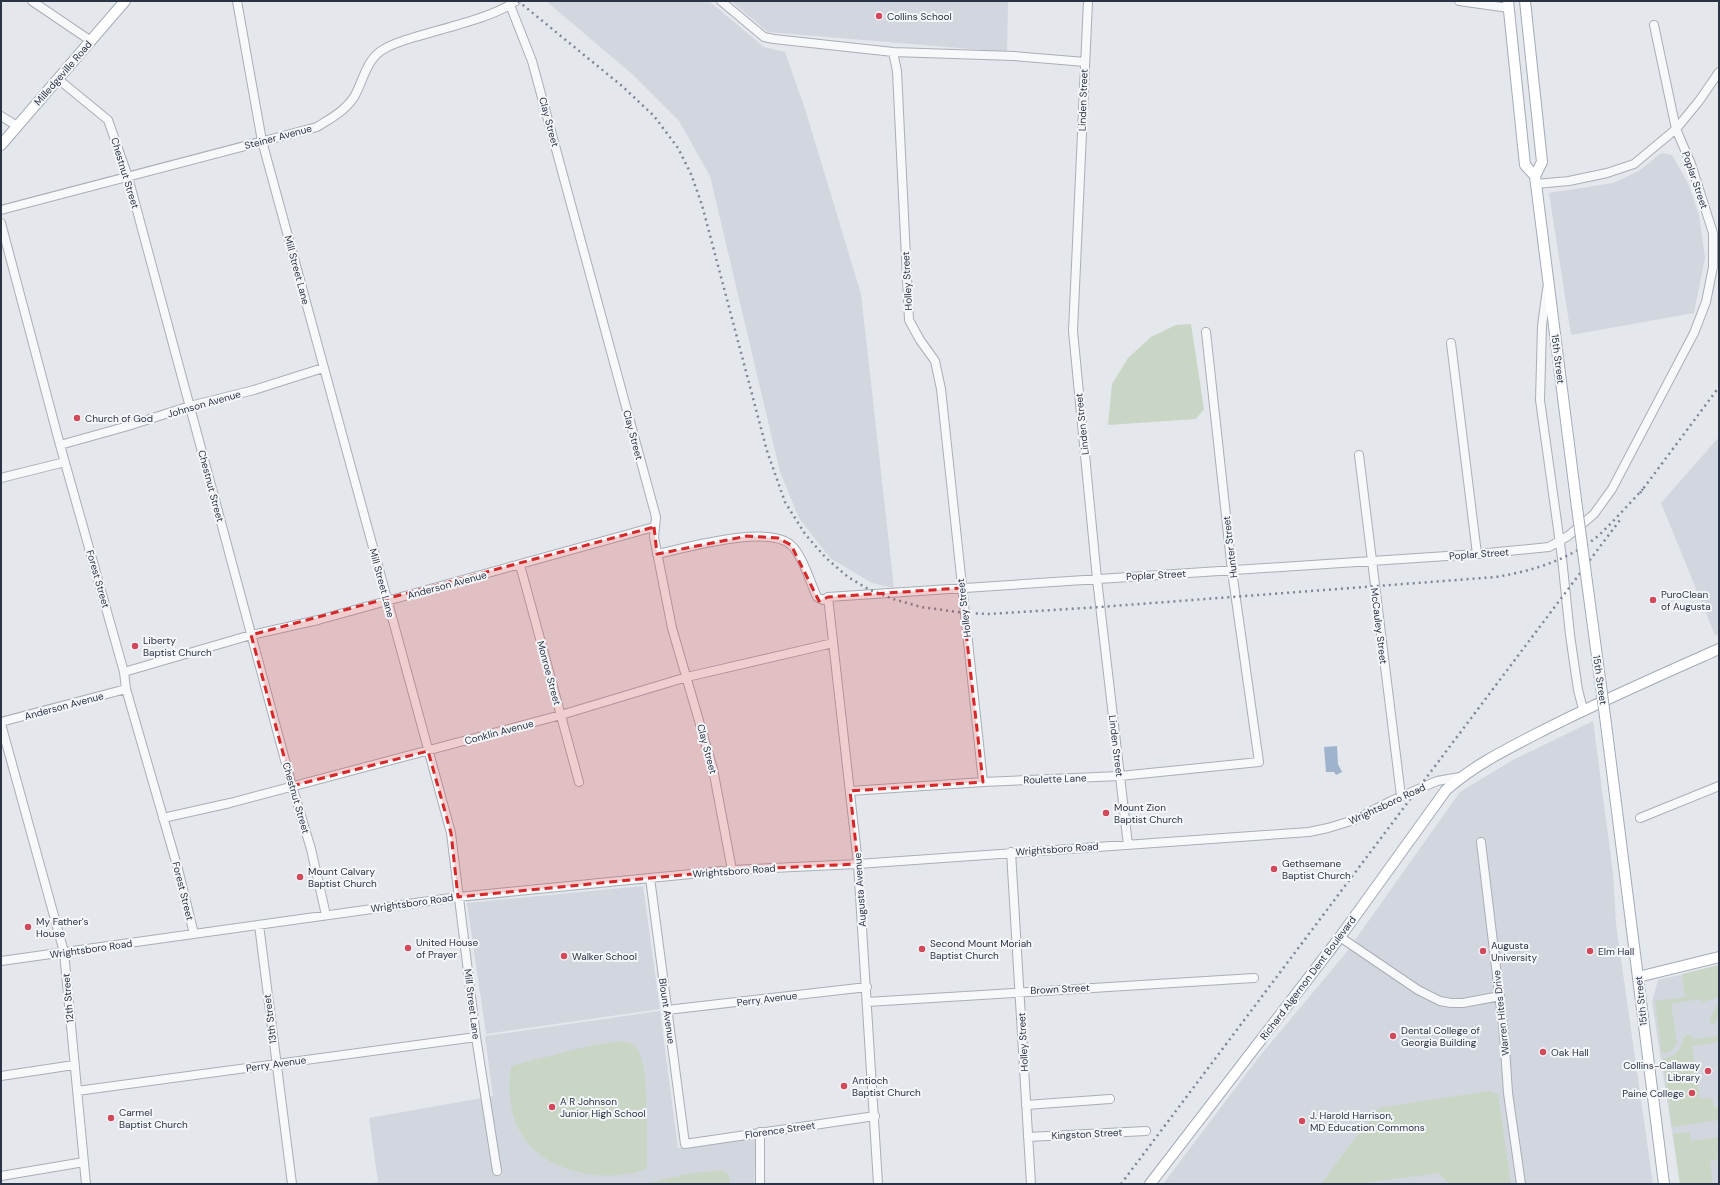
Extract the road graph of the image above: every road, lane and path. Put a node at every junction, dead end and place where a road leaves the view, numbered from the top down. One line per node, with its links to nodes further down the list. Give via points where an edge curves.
1 (32, 1): 11 (street)
2 (124, 1): 11 (main road, Milledgeville Road)
3 (237, 1): 19 (street, Mill Street Lane)
4 (721, 1): 12 (street, via 764,37)
5 (1088, 1): 13 (street, Linden Street)
6 (1459, 1): 9 (street)
7 (1525, 1): 22 (main road, 15th Street, via 1542,162)
8 (513, 3): 19 (street, Steiner Avenue, via 492,13 385,48 376,54 369,64 355,96 342,111 317,127); 34 (street, Clay Street, via 532,60 656,517)
9 (1508, 4): 22 (main road, 15th Street, via 1525,165)
10 (1654, 26): 18 (street, Poplar Street)
11 (92, 41): 15 (main road, Milledgeville Road)
12 (893, 52): 13 (street, via 1014,56); 42 (street, Holley Street, via 897,71 909,320 935,361 941,389)
13 (1085, 62): 41 (street, Linden Street, via 1073,331)
14 (1719, 72): 18 (street)
15 (58, 79): 17 (main road, Milledgeville Road); 21 (street, Chestnut Street, via 108,120)
16 (1, 116): 17 (street)
17 (18, 126): 20 (main road, Milledgeville Road)
18 (1676, 129): 22 (street, via 1634,164 1569,182); 35 (street, Poplar Street, via 1691,164 1713,233 1713,267 1706,302 1694,334 1612,489 1594,514)
19 (262, 141): 21 (street, Steiner Avenue); 28 (street, Mill Street Lane)
20 (1, 145)
21 (128, 177): 23 (street, Steiner Avenue); 29 (street, Chestnut Street)
22 (1536, 180): 25 (main road, 15th Street)
23 (1, 210)
24 (1, 223): 30 (street, Forest Street)
25 (1548, 281): 35 (street, via 1542,326 1540,400); 81 (main road, 15th Street, bridge)
26 (1206, 332): 40 (street, Hunter Street)
27 (1451, 343): 37 (street)
28 (323, 368): 29 (street, Johnson Avenue, via 254,390); 44 (street, Mill Street Lane)
29 (190, 406): 30 (street, Johnson Avenue); 45 (street, Chestnut Street)
30 (60, 445): 32 (street, Forest Street)
31 (1359, 455): 38 (street, McCauley Street)
32 (65, 462): 33 (street); 48 (street, Forest Street)
33 (1, 478)
34 (654, 528): 36 (street, Clay Street); 39 (street, Anderson Avenue)
35 (1560, 541): 37 (street, Poplar Street, via 1549,547); 51 (street, via 1570,635)
36 (657, 554): 43 (street, via 747,536 778,538 792,545 817,597 823,600); 49 (street, Clay Street, via 672,628)
37 (1477, 554): 38 (street, Poplar Street)
38 (1371, 560): 40 (street, Poplar Street); 64 (street, McCauley Street)
39 (520, 565): 44 (street, Anderson Avenue); 52 (street, Monroe Street)
40 (1232, 571): 41 (street, Poplar Street); 56 (street, Hunter Street)
41 (1097, 579): 42 (street, Poplar Street); 58 (street, Linden Street)
42 (961, 588): 43 (street, Poplar Street); 60 (street, Holley Street)
43 (828, 597): 46 (street, Augusta Avenue)
44 (387, 601): 45 (street, Anderson Avenue); 54 (street, Mill Street Lane)
45 (251, 635): 48 (street, Anderson Avenue); 61 (street, Chestnut Street)
46 (833, 643): 49 (street, Conklin Avenue); 63 (street, Augusta Avenue)
47 (1719, 649): 51 (main road, Wrightsboro Road)
48 (124, 672): 50 (street, Forest Street)
49 (687, 677): 52 (street, Conklin Avenue); 71 (street, Clay Street, via 713,769)
50 (126, 689): 53 (street, Anderson Avenue); 65 (street, Forest Street)
51 (1583, 710): 57 (main road, Wrightsboro Road, via 1497,754)
52 (561, 715): 54 (street, Conklin Avenue); 59 (street, Monroe Street)
53 (1, 723): 55 (street, 12th Street)
54 (428, 751): 61 (street, Conklin Avenue); 73 (street, Mill Street Lane, via 451,833)
55 (5, 755): 78 (street, 12th Street)
56 (1259, 762): 58 (street, Roulette Lane)
57 (1464, 775): 64 (street, Wrightsboro Road, via 1437,781); 77 (main road, Richard Algernon Dent Boulevard, via 1446,790)
58 (1120, 776): 60 (street, Roulette Lane); 68 (street, Linden Street)
59 (579, 782)
60 (983, 782): 63 (street, Roulette Lane)
61 (292, 786): 65 (street, Conklin Avenue); 74 (street, Chestnut Street, via 311,849)
62 (1719, 786): 66 (street)
63 (850, 791): 70 (street, Augusta Avenue)
64 (1401, 796): 68 (street, Wrightsboro Road, via 1354,820 1309,832)
65 (163, 818): 76 (street, Forest Street)
66 (1640, 818)
67 (1481, 842): 85 (street, Warren Hites Drive)
68 (1128, 845): 69 (street, Wrightsboro Road)
69 (1011, 852): 70 (street, Wrightsboro Road); 84 (street, Holley Street)
70 (858, 864): 71 (street, Wrightsboro Road); 83 (street, Augusta Avenue)
71 (732, 870): 72 (street, Wrightsboro Road)
72 (650, 878): 73 (street, Wrightsboro Road); 87 (street, Blount Avenue)
73 (458, 897): 74 (street, Wrightsboro Road); 88 (street, Mill Street Lane)
74 (326, 915): 75 (street, Wrightsboro Road)
75 (259, 925): 76 (street, Wrightsboro Road); 89 (street, 13th Street)
76 (194, 934): 78 (street, Wrightsboro Road)
77 (1340, 937): 85 (street, via 1434,999 1463,1003); 103 (main road, Richard Algernon Dent Boulevard)
78 (64, 952): 80 (street, Wrightsboro Road); 90 (street, 12th Street)
79 (1719, 957): 81 (main road)
80 (1, 961)
81 (1638, 977): 110 (main road, 15th Street)
82 (1254, 978): 84 (street, Brown Street)
83 (866, 987): 86 (street, Augusta Avenue); 87 (street, Perry Avenue)
84 (1020, 992): 86 (street, Brown Street); 94 (street, Holley Street)
85 (1500, 996): 109 (street, Warren Hites Drive, via 1508,1093)
86 (867, 1002): 95 (street, Augusta Avenue)
87 (667, 1010): 99 (street, Blount Avenue)
88 (476, 1036): 89 (street, Perry Avenue); 101 (street, Mill Street Lane)
89 (276, 1064): 92 (street, Perry Avenue); 105 (street, 13th Street)
90 (74, 1065): 91 (street); 92 (street, 12th Street)
91 (1, 1076)
92 (77, 1091): 100 (street, 12th Street)
93 (1110, 1099): 94 (street)
94 (1026, 1105): 98 (street, Holley Street)
95 (874, 1116): 97 (street, Florence Street); 107 (street, Augusta Avenue)
96 (1146, 1131): 98 (street, Kingston Street)
97 (760, 1132): 99 (street, Florence Street); 106 (street)
98 (1028, 1137): 108 (street, Holley Street)
99 (685, 1144)
100 (84, 1162): 102 (street); 104 (street, 12th Street)
101 (497, 1171)
102 (1, 1176)
103 (1153, 1183)
104 (86, 1184)
105 (292, 1184)
106 (760, 1184)
107 (878, 1184)
108 (1031, 1184)
109 (1521, 1184)
110 (1664, 1184)

